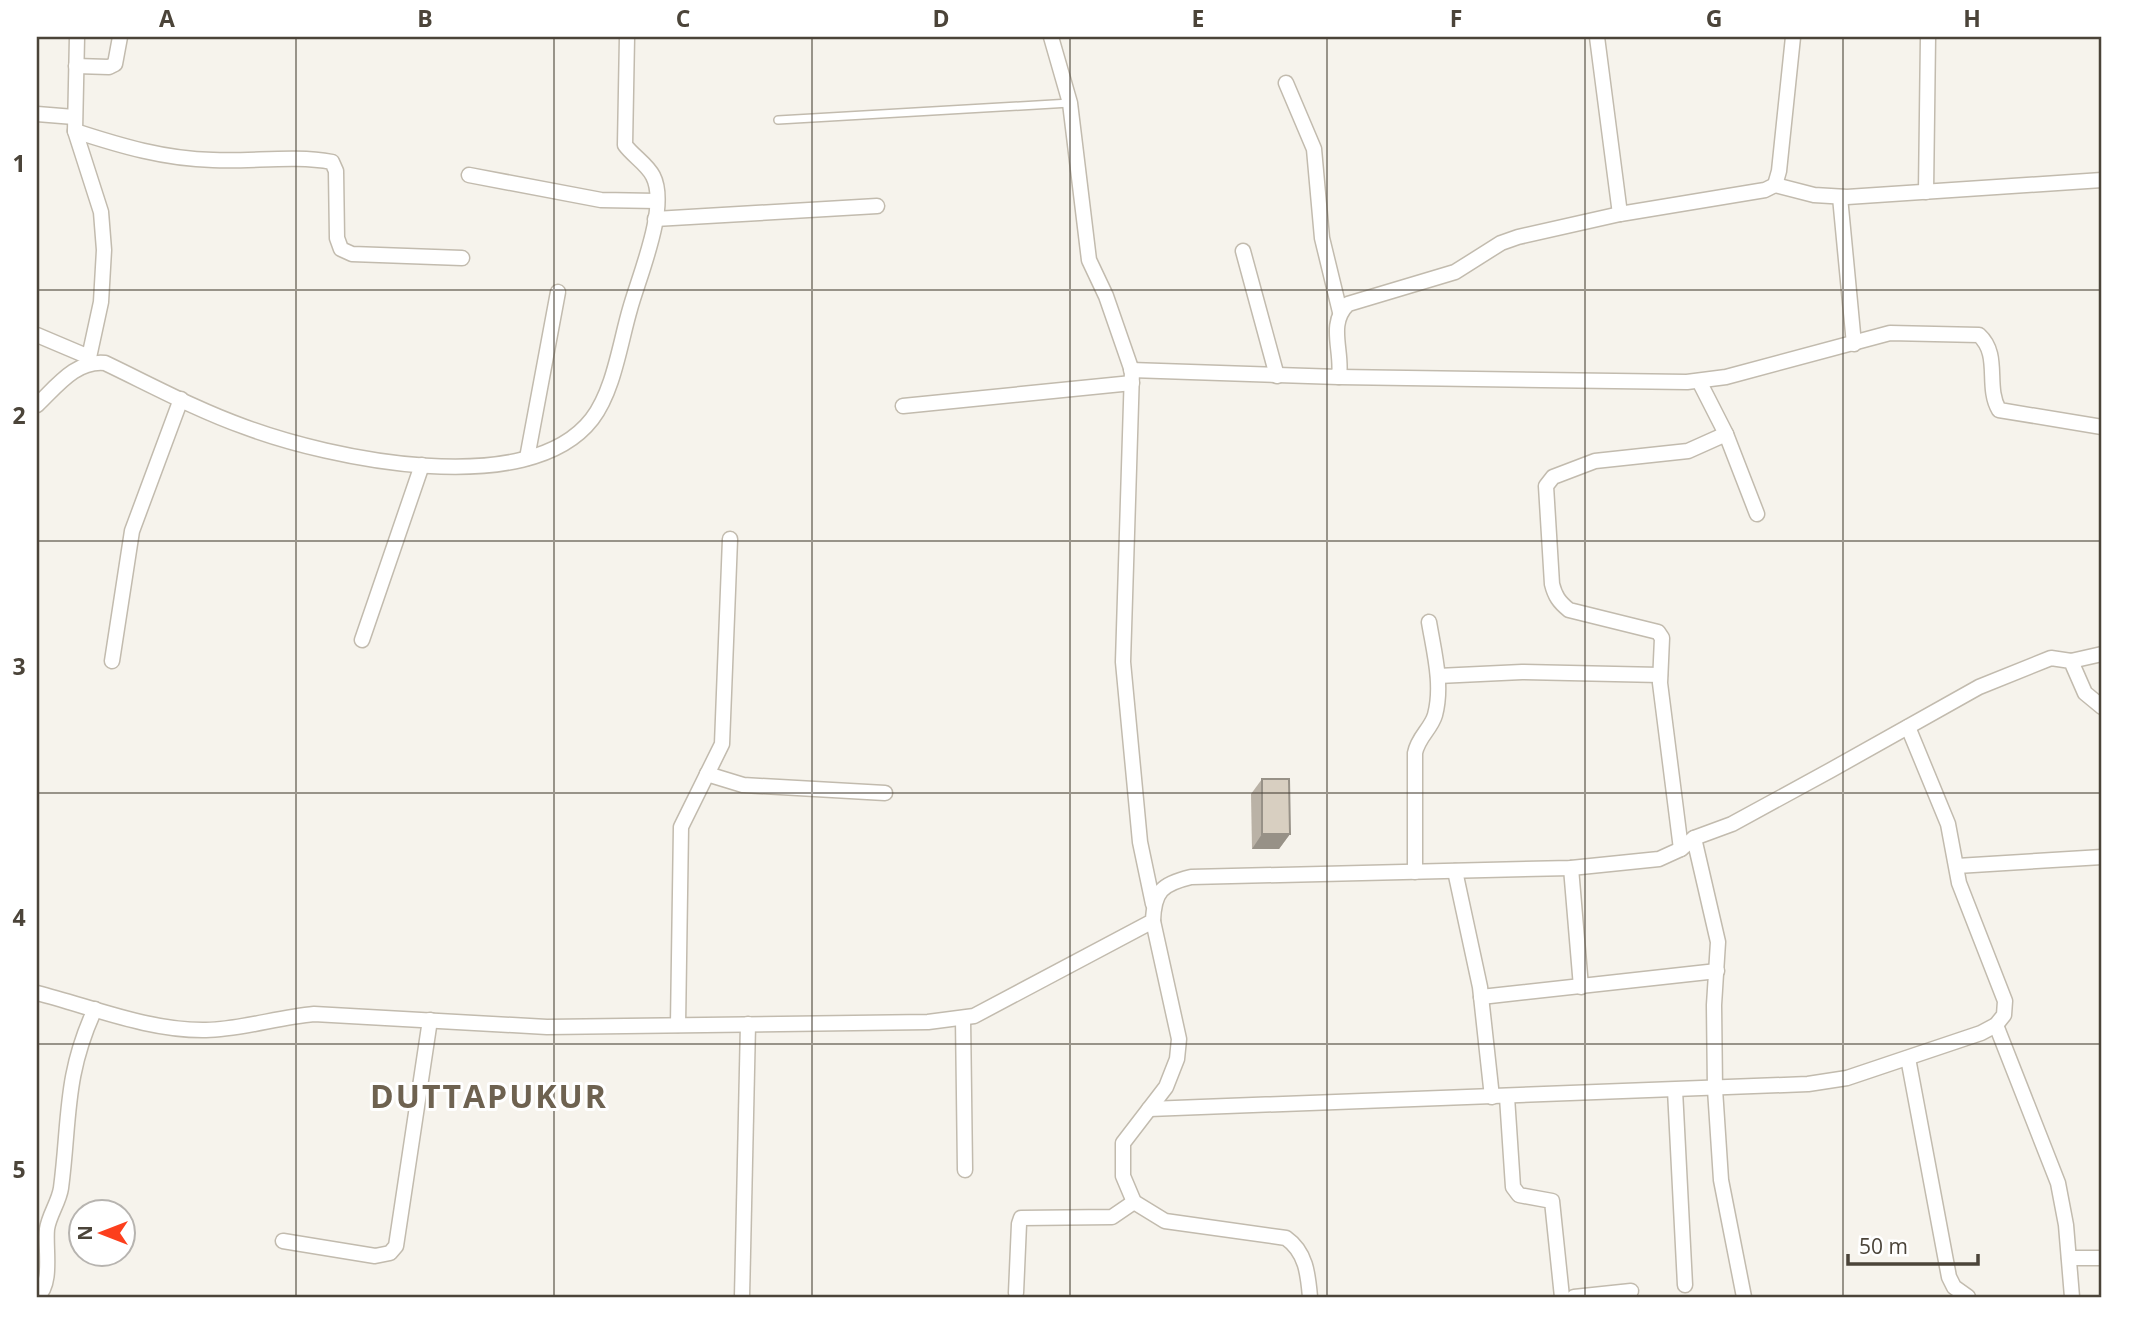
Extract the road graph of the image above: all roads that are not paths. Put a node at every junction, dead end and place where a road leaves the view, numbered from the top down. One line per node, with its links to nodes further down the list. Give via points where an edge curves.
1 (77, 37): 8 (street)
2 (120, 37): 8 (street, via 115,64)
3 (627, 37): 19 (street, via 625,145 652,172)
4 (1051, 37): 10 (street)
5 (1597, 37): 21 (street)
6 (1793, 37): 16 (street)
7 (1928, 37): 17 (street)
8 (76, 66): 13 (street)
9 (1286, 83): 26 (street, via 1314,149 1322,238)
10 (1070, 103): 12 (lane); 30 (street, via 1089,260)
11 (37, 114): 13 (street)
12 (778, 120)
13 (75, 124): 24 (street, via 161,155 332,162 341,249 352,254); 29 (street, via 101,212 104,250 103,289)
14 (469, 175): 19 (street, via 601,200)
15 (2102, 180): 17 (street)
16 (1775, 185): 18 (street); 21 (street)
17 (1926, 192): 18 (street)
18 (1840, 197): 28 (street)
19 (657, 201): 22 (street)
20 (877, 206): 22 (street)
21 (1620, 214): 26 (street, via 1518,237 1455,272 1348,304)
22 (655, 219): 39 (street, via 608,385 593,418 557,447)
23 (1243, 251): 31 (street)
24 (462, 258)
25 (558, 292): 39 (street)
26 (1340, 312): 32 (street, via 1336,322)
27 (37, 335): 29 (street)
28 (1854, 344): 33 (street); 37 (street, via 1910,332 1979,335 1991,351 1993,401 1998,410)
29 (88, 360): 34 (street, via 105,363); 35 (street)
30 (1132, 376): 31 (street); 36 (street); 61 (street, via 1122,662 1140,842)
31 (1277, 376): 32 (street)
32 (1339, 377): 33 (street)
33 (1699, 381): 38 (street)
34 (181, 399): 40 (street, via 245,428 314,450); 46 (street, via 132,531)
35 (37, 405)
36 (904, 406)
37 (2102, 426)
38 (1726, 434): 41 (street); 48 (street, via 1688,451 1595,461 1553,477 1546,486 1555,595 1569,610 1658,632 1662,638)
39 (527, 458): 40 (street, via 496,465)
40 (422, 466): 44 (street)
41 (1757, 514)
42 (730, 540): 52 (street, via 725,729)
43 (1429, 622): 49 (street)
44 (362, 640)
45 (2102, 654): 47 (street)
46 (112, 661)
47 (2071, 661): 50 (street, via 2085,692); 51 (street, via 2051,658 1991,682)
48 (1660, 675): 49 (street, via 1522,672); 55 (street)
49 (1438, 676): 60 (street, via 1435,717 1419,737 1415,753)
50 (2102, 707)
51 (1908, 727): 54 (street, via 1732,824); 57 (street, via 1948,824)
52 (707, 774): 53 (street, via 743,785); 71 (street, via 681,828)
53 (885, 793)
54 (1694, 838): 55 (street); 63 (street, via 1717,927)
55 (1681, 849): 58 (street, via 1659,859)
56 (2102, 857): 57 (street)
57 (1957, 866): 72 (street, via 2005,1001 2004,1015)
58 (1571, 868): 59 (street); 64 (street)
59 (1455, 871): 60 (street); 66 (street)
60 (1415, 872): 61 (street, via 1191,877 1169,882)
61 (1153, 904): 62 (street)
62 (1153, 922): 68 (street); 77 (street, via 1179,1039 1171,1076)
63 (1717, 971): 64 (street); 74 (street)
64 (1581, 987): 66 (street)
65 (37, 993): 67 (street)
66 (1481, 997): 76 (street)
67 (95, 1009): 69 (street, via 172,1029 210,1030 314,1014); 86 (street, via 77,1049 60,1192 47,1231 45,1284)
68 (964, 1018): 70 (street); 78 (street)
69 (430, 1020): 71 (street, via 547,1027); 80 (street, via 396,1246 390,1253 375,1256)
70 (748, 1024): 71 (street); 87 (street)
71 (678, 1025)
72 (1996, 1025): 73 (street); 81 (street, via 2058,1183)
73 (1908, 1058): 74 (street, via 1847,1078); 92 (street, via 1949,1277)
74 (1715, 1089): 75 (street); 91 (street, via 1723,1190)
75 (1675, 1090): 76 (street); 83 (street)
76 (1499, 1097): 77 (street); 89 (street, via 1513,1187 1519,1195 1552,1201)
77 (1149, 1109): 79 (street, via 1123,1143 1123,1176)
78 (965, 1170)
79 (1134, 1202): 85 (street, via 1112,1217 1021,1218); 88 (street, via 1165,1221 1286,1238 1298,1247)
80 (283, 1241)
81 (2069, 1258): 82 (street); 93 (street)
82 (2102, 1258)
83 (1685, 1285)
84 (1631, 1292): 90 (street)
85 (1016, 1293)
86 (37, 1297)
87 (743, 1297)
88 (1310, 1297)
89 (1562, 1297)
90 (1574, 1297)
91 (1745, 1297)
92 (1968, 1297)
93 (2072, 1297)

